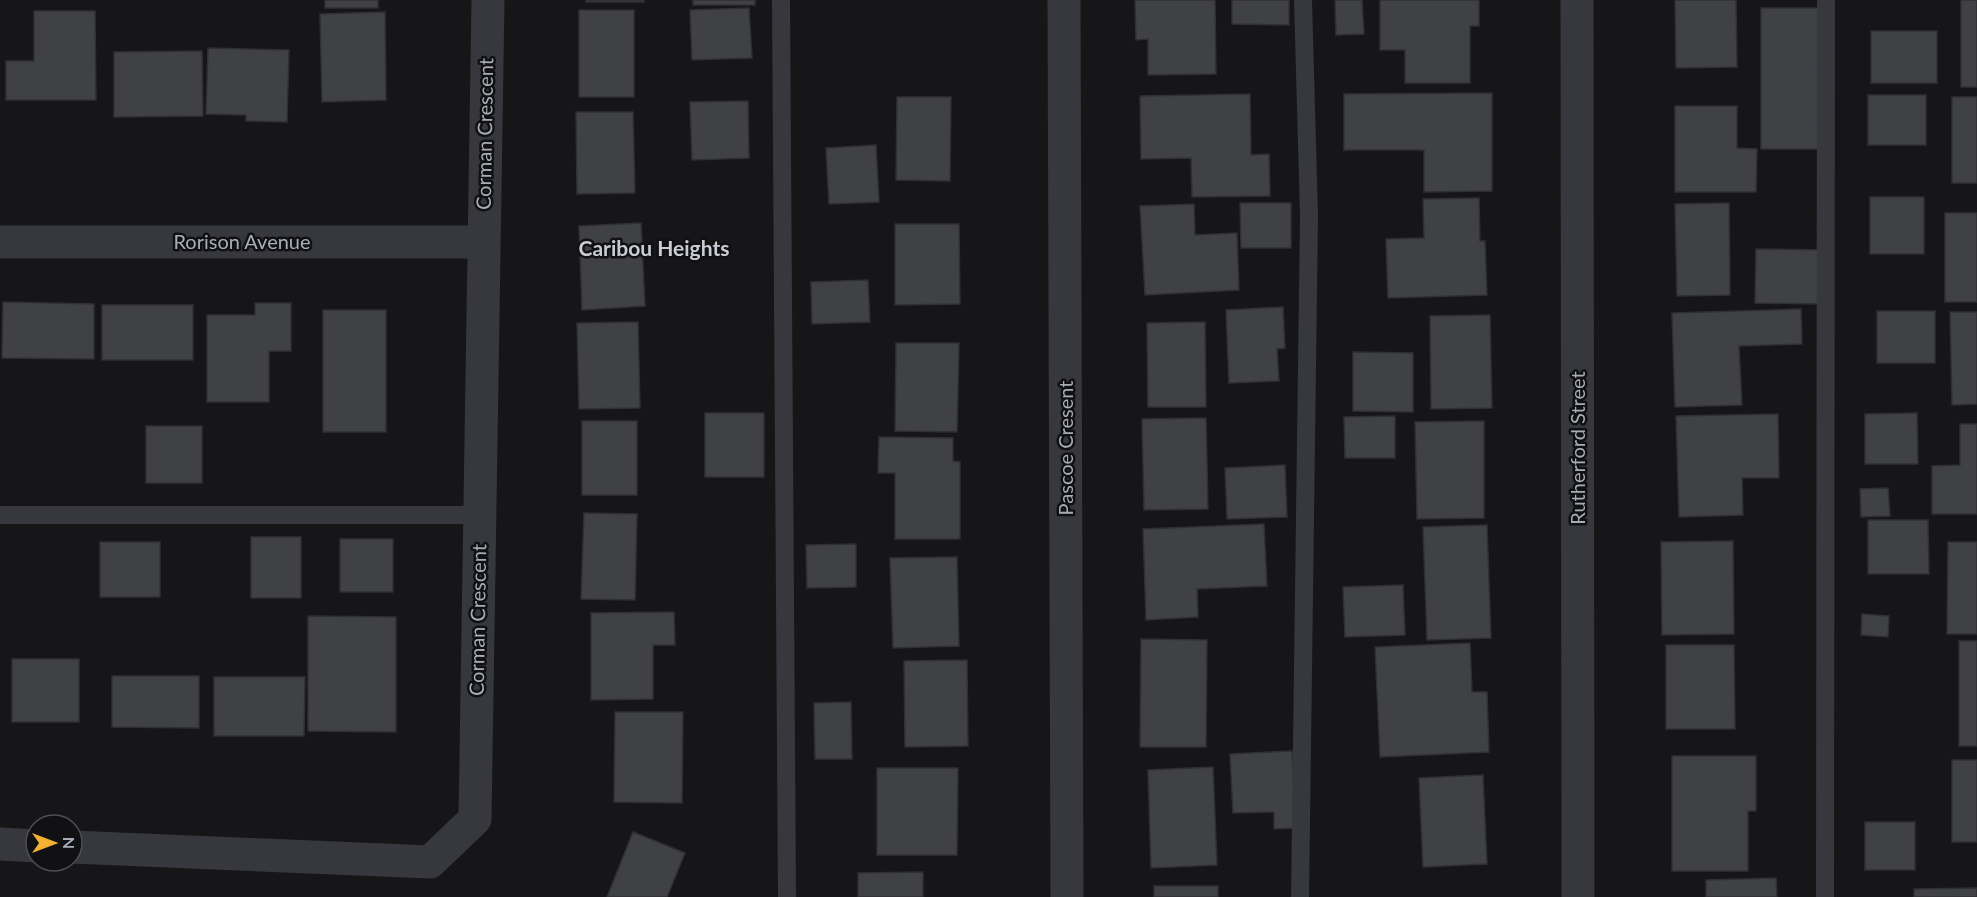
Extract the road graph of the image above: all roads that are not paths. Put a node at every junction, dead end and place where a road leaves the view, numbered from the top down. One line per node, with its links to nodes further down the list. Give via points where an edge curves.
1 (488, 0): 8 (street, Corman Crescent)
2 (781, 0): 14 (lane)
3 (1064, 0): 15 (street, Pascoe Cresent)
4 (1303, 0): 16 (lane, via 1309,215)
5 (1577, 0): 17 (street, Rutherford Street)
6 (1826, 0): 18 (lane)
7 (0, 242): 8 (street, Rorison Avenue)
8 (483, 242): 10 (street, Corman Crescent)
9 (0, 515): 10 (lane)
10 (480, 515): 13 (street, Corman Crescent, via 475,819 430,862)
11 (0, 844): 12 (street)
12 (24, 845)
13 (84, 848)
14 (787, 897)
15 (1067, 897)
16 (1300, 897)
17 (1578, 897)
18 (1825, 897)

